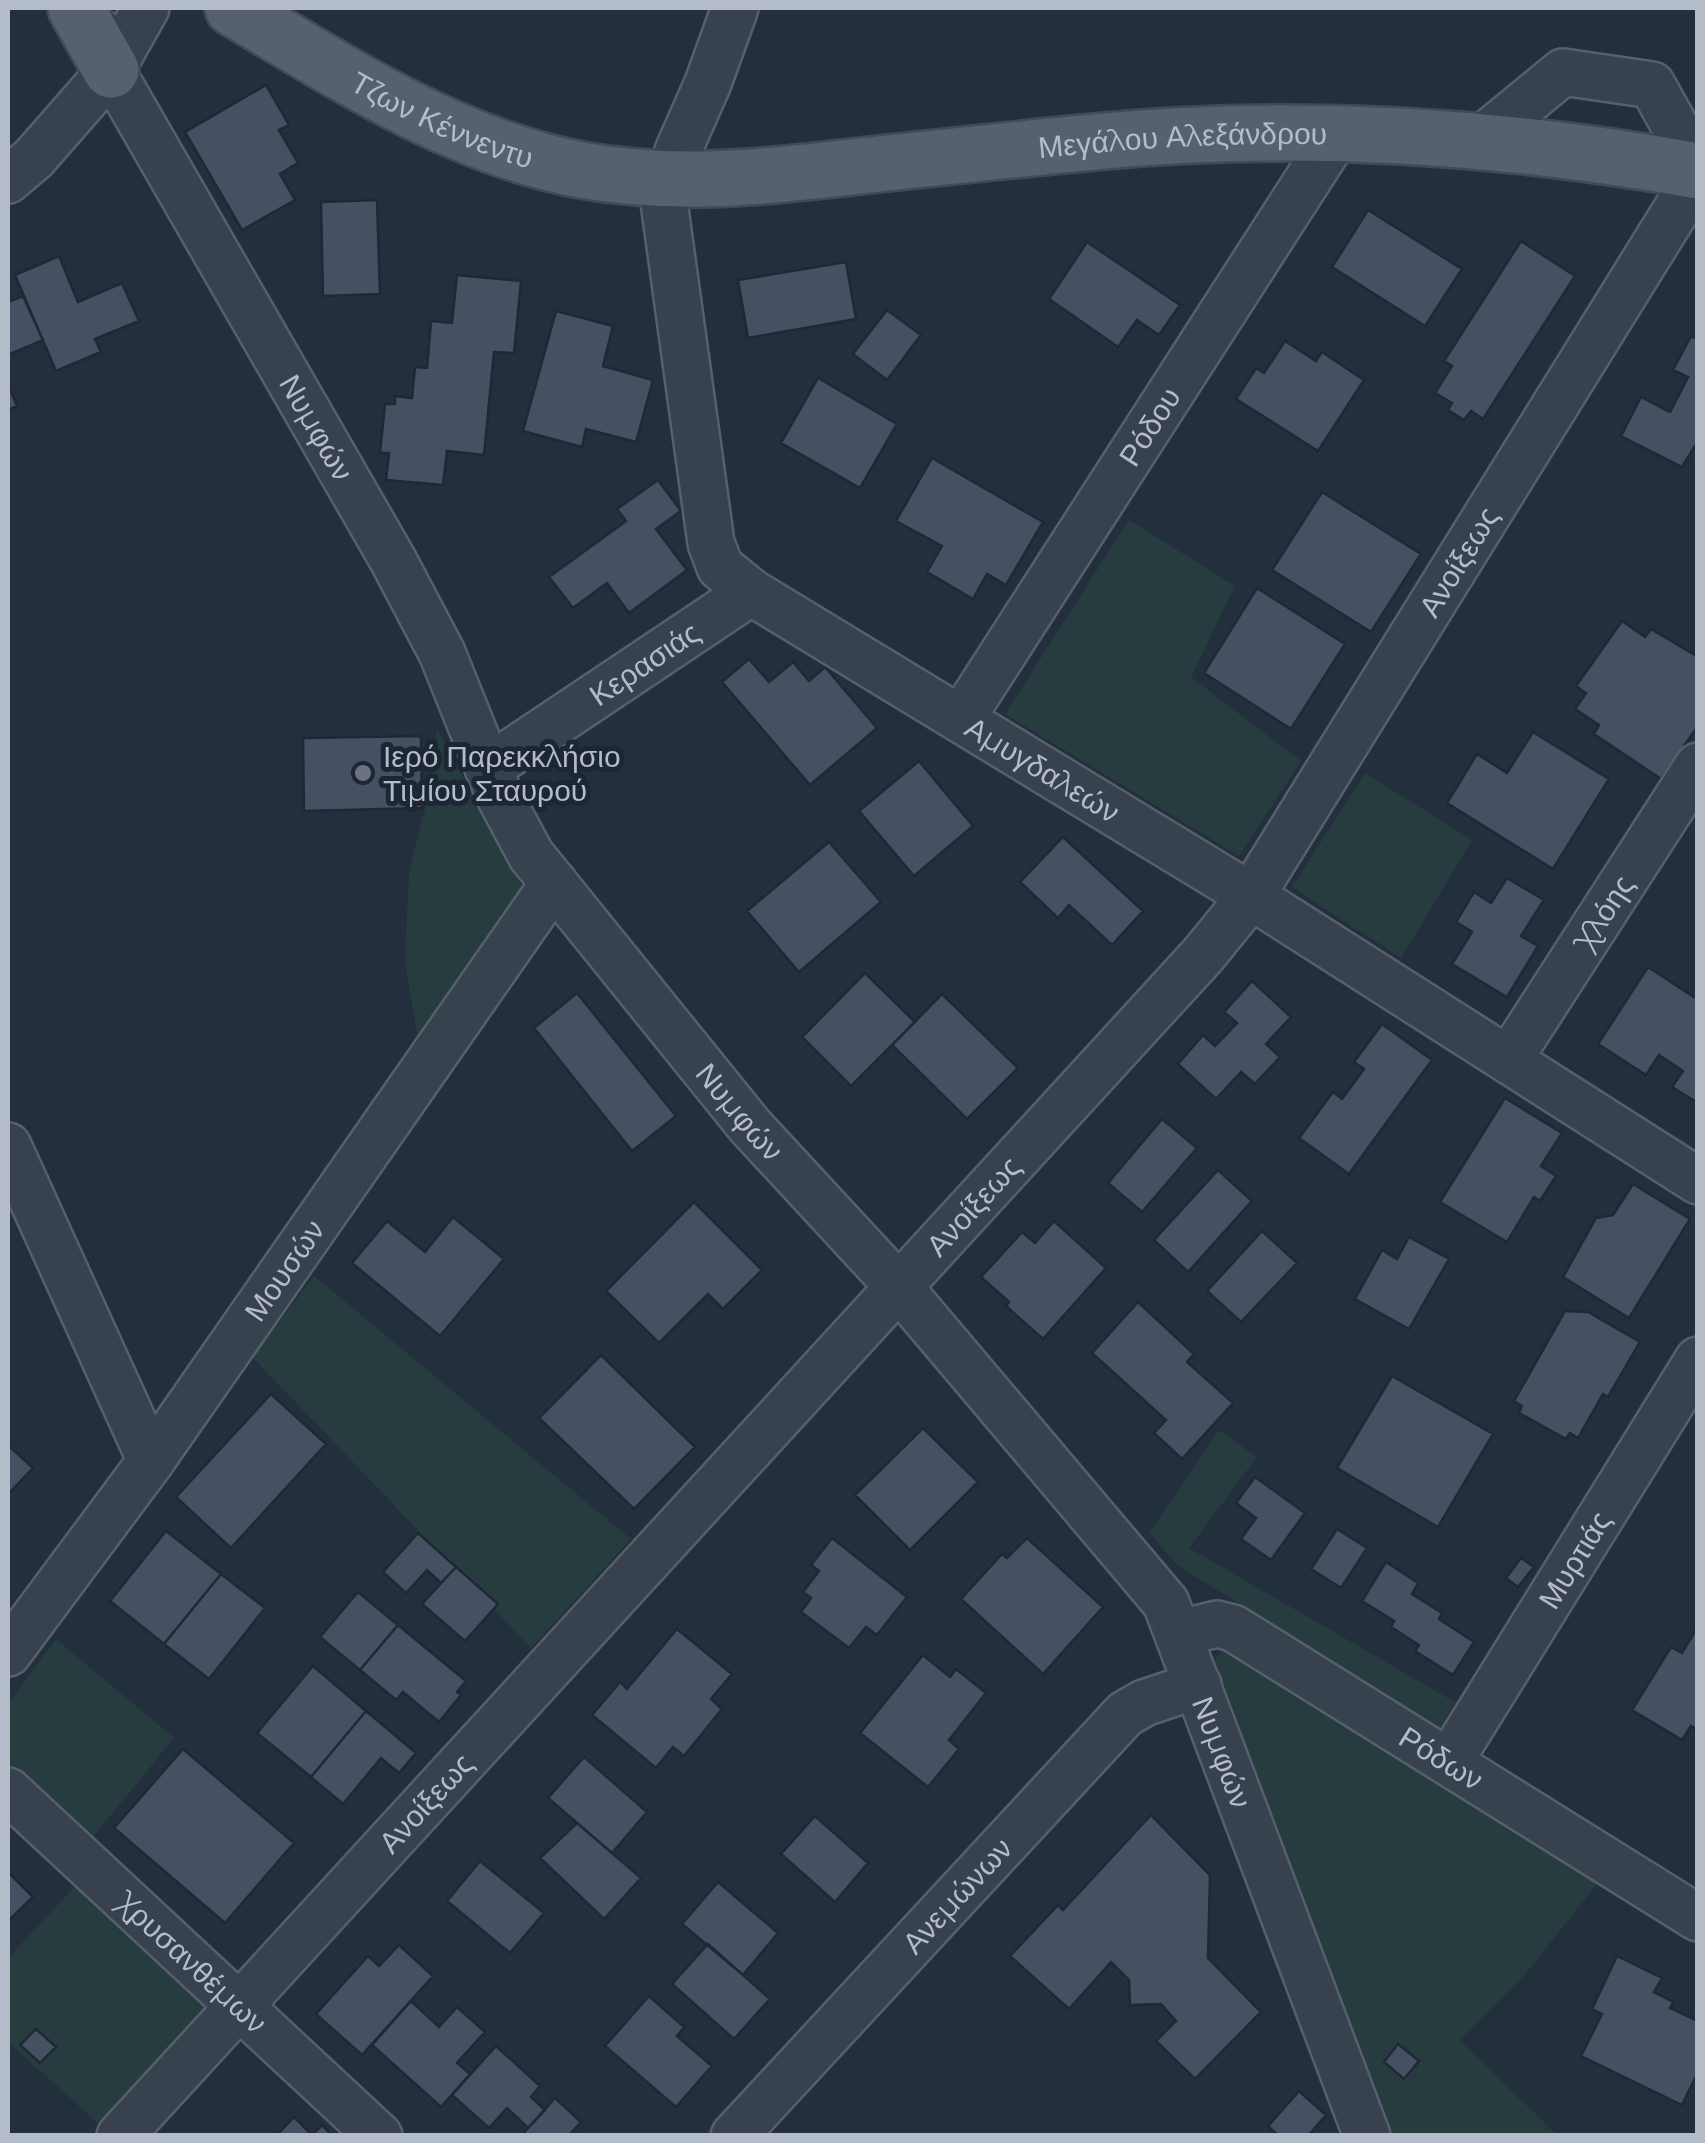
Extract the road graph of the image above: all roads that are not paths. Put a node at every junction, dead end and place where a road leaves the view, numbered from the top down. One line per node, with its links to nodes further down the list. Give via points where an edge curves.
1 (76, 8): 6 (main road)
2 (102, 8): 6 (street)
3 (146, 8): 6 (street)
4 (233, 8): 11 (main road, Τζων Κέννεντυ, via 383,96 461,131 577,169)
5 (735, 8): 11 (street, Αμυγδαλεών)
6 (110, 70): 10 (street); 15 (street, Νυμφών, via 393,560 448,668)
7 (1338, 133): 8 (main road, Μεγάλου Αλεξάνδρου); 11 (main road, Μεγάλου Αλεξάνδρου, via 1097,142); 13 (street, Ρόδου)
8 (1479, 141): 9 (main road, Μεγάλου Αλεξάνδρου); 9 (street, via 1563,72 1652,85)
9 (1698, 172): 17 (street, Ανοίξεως)
10 (8, 180)
11 (668, 181): 12 (street, Αμυγδαλεών, via 666,226 714,555)
12 (751, 592): 13 (street, Αμυγδαλεών); 15 (street, Κερασιάς)
13 (961, 719): 17 (street, Αμυγδαλεών)
14 (1698, 766): 18 (street, Χλόης)
15 (488, 768): 16 (street, Νυμφών, via 516,830)
16 (554, 883): 21 (street, Νυμφών, via 750,1126); 23 (street, Μουσών)
17 (1251, 896): 18 (street, Αμυγδαλεών); 21 (street, Ανοίξεως)
18 (1509, 1059): 20 (street, Αμυγδαλεών)
19 (8, 1146): 23 (street)
20 (1698, 1181)
21 (898, 1286): 24 (street, Νυμφών, via 1154,1585); 30 (street, Ανοίξεως)
22 (1698, 1360): 27 (street, Μυρτιάς)
23 (151, 1461): 25 (street, Μουσών)
24 (1180, 1633): 26 (street, Νυμφών); 27 (street, Ρόδων, via 1216,1624 1234,1628)
25 (8, 1653)
26 (1198, 1685): 33 (street, Ανεμώνων, via 1125,1714); 34 (street, Νυμφών)
27 (1449, 1762): 29 (street, Ρόδων)
28 (8, 1791): 30 (street, Χρυσανθέμων)
29 (1698, 1918)
30 (239, 2005): 31 (street, Ανοίξεως); 32 (street, Χρυσανθέμων)
31 (120, 2136)
32 (379, 2136)
33 (734, 2136)
34 (1367, 2136)

